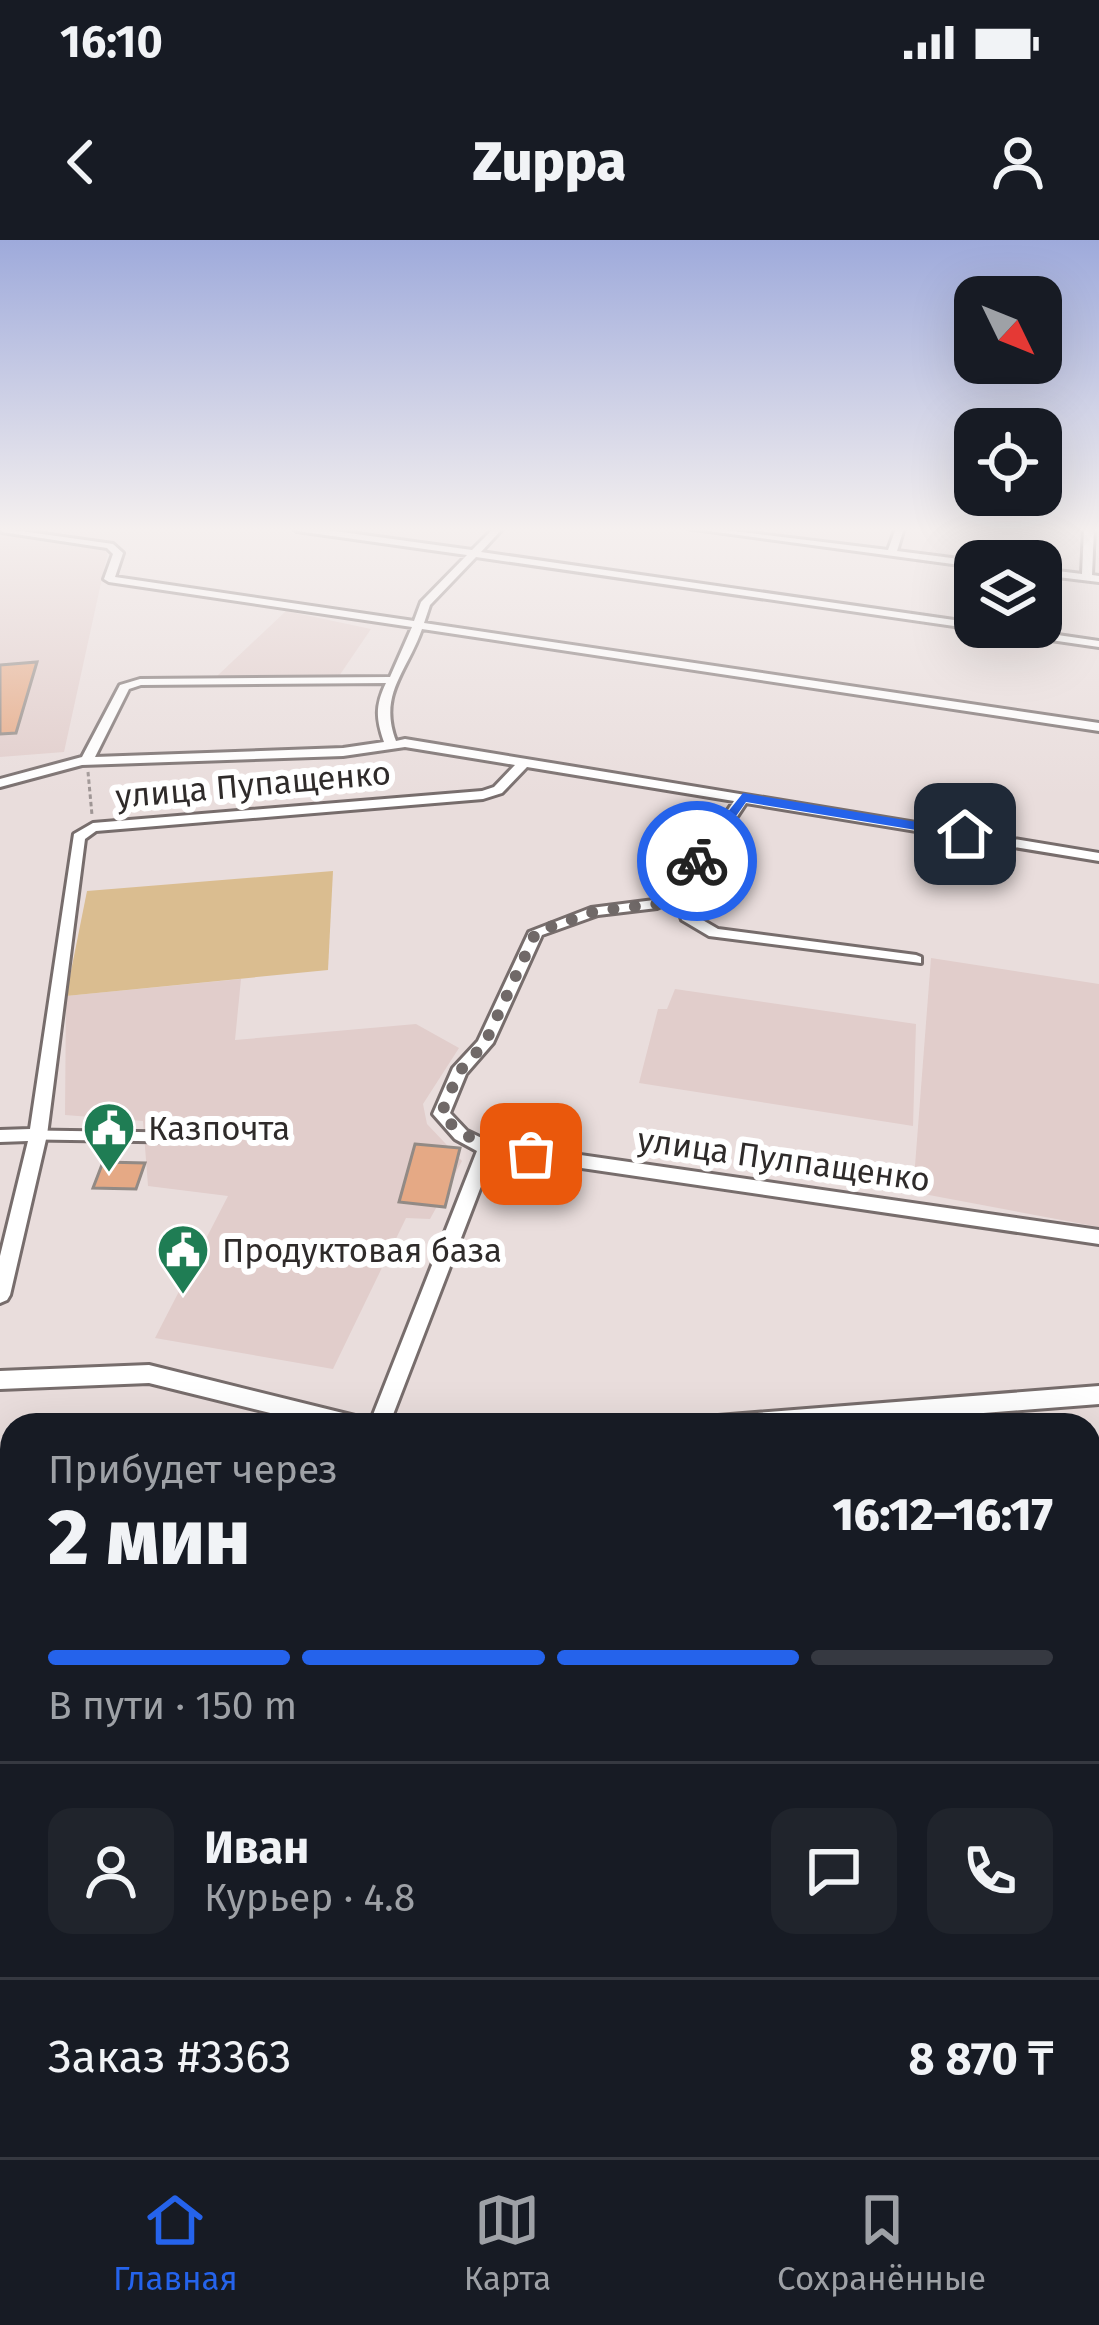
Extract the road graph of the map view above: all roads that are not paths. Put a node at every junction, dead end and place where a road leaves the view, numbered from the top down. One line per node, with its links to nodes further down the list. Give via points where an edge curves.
1 (362, 617): 5 (street)
2 (421, 617): 5 (street)
3 (913, 617): 4 (street)
4 (954, 623)
5 (418, 626): 8 (street); 9 (street)
6 (1062, 639): 7 (street)
7 (1099, 644)
8 (395, 680): 10 (street, via 382,720); 11 (street, via 140,682 124,687)
9 (1099, 728)
10 (392, 744): 11 (street); 12 (street)
11 (87, 760): 13 (street)
12 (526, 761): 14 (street); 18 (street, улица Пупащенко, via 483,795 93,827 79,837)
13 (0, 783)
14 (743, 797): 15 (street); 16 (street)
15 (1099, 856)
16 (680, 892): 17 (street, via 687,917 715,933); 21 (street, улица Пулпащенко, via 536,932 485,1043 459,1072 441,1114)
17 (916, 960)
18 (38, 1135): 19 (street); 20 (lane); 23 (street, улица Пупащенко)
19 (0, 1136)
20 (170, 1137)
21 (487, 1148): 22 (street, улица Пулпащенко); 27 (street)
22 (1099, 1237)
23 (0, 1295)
24 (0, 1380): 26 (street, via 148,1374)
25 (1099, 1394): 28 (street)
26 (306, 1413)
27 (384, 1413)
28 (865, 1413)

